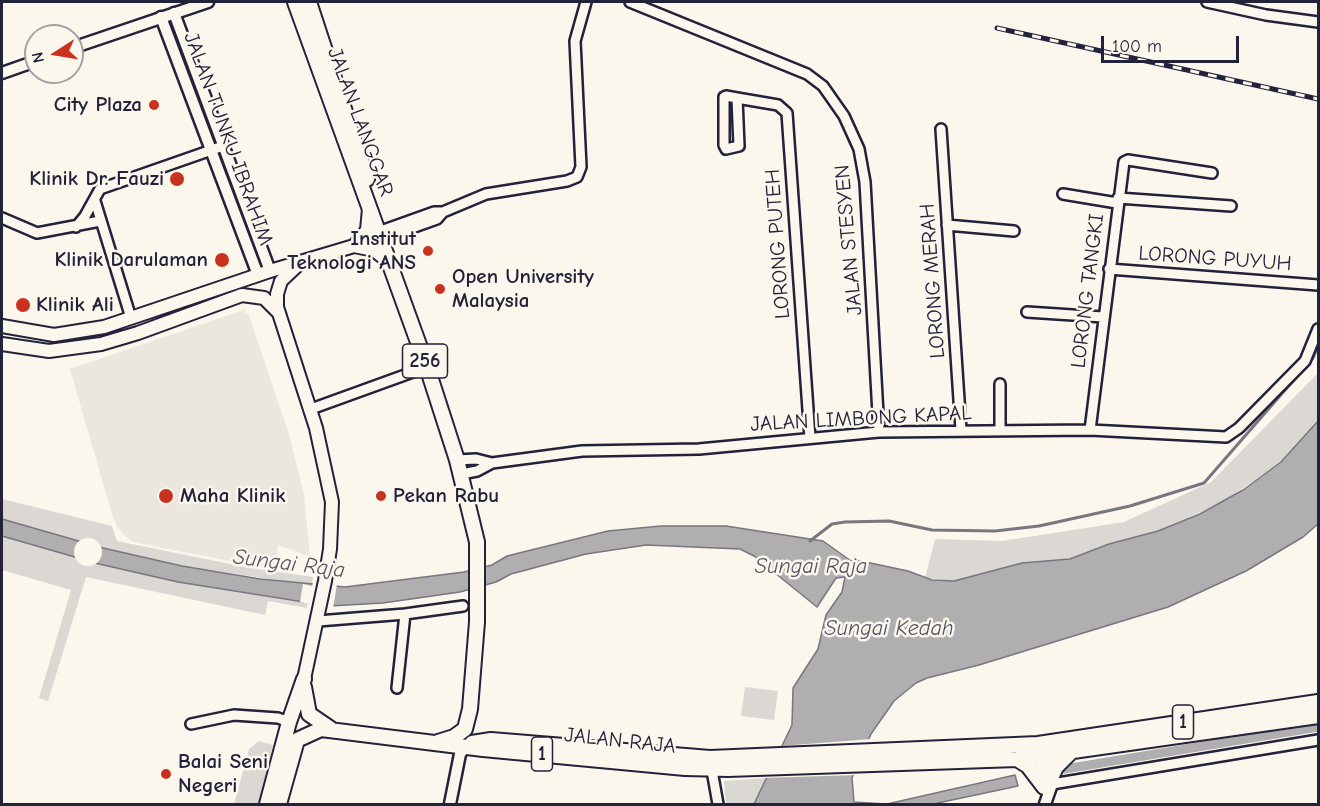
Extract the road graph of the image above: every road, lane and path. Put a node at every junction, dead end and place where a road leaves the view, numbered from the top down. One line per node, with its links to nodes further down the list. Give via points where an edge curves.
1 (208, 2): 8 (street)
2 (288, 2): 22 (main road, via 344,164)
3 (295, 2): 22 (main road, JALAN LANGGAR / 256)
4 (309, 2): 29 (main road, via 381,218)
5 (586, 2): 29 (street, via 574,41 581,168 577,177 500,190)
6 (630, 2): 49 (street, JALAN STESYEN, via 807,74 823,86 852,132 863,166)
7 (1207, 2): 10 (street)
8 (174, 13): 9 (street); 16 (street, JALAN TUNKU IBRAHIM)
9 (161, 17): 11 (street); 17 (street, JALAN TUNKU IBRAHIM)
10 (1318, 22)
11 (84, 44)
12 (24, 65): 13 (street)
13 (2, 73)
14 (736, 98): 14 (street, LORONG PUTEH, via 739,146 726,149 722,98); 50 (street, LORONG PUTEH, via 778,105 787,114)
15 (941, 129): 26 (street, LORONG MERAH)
16 (223, 146): 17 (street); 34 (street, JALAN TUNKU IBRAHIM)
17 (211, 150): 19 (street); 34 (street, JALAN TUNKU IBRAHIM)
18 (1212, 173): 21 (street, LORONG TANGKI, via 1128,160 1124,162)
19 (97, 192): 25 (street, via 95,206); 27 (street)
20 (1063, 194): 21 (street)
21 (1118, 201): 23 (street); 33 (street, LORONG TANGKI)
22 (368, 206): 29 (main road, JALAN LANGGAR / 256); 30 (main road, via 367,230)
23 (1232, 206)
24 (2, 218): 27 (street, via 36,233)
25 (100, 221): 27 (street); 39 (street)
26 (947, 225): 28 (street); 46 (street, LORONG MERAH)
27 (76, 227)
28 (1014, 231)
29 (378, 233): 32 (main road, JALAN LANGGAR / 256)
30 (354, 246): 31 (main road); 32 (main road, via 374,250)
31 (300, 263): 34 (main road); 37 (main road, via 279,287)
32 (390, 263): 43 (main road, JALAN LANGGAR / 256)
33 (1109, 269): 35 (street, LORONG PUYUH); 38 (street, LORONG TANGKI)
34 (264, 273): 39 (main road)
35 (1318, 285)
36 (1027, 312): 38 (street)
37 (279, 313): 42 (main road, via 264,298 242,295 101,344 49,351); 45 (main road)
38 (1103, 317): 48 (street, LORONG TANGKI)
39 (131, 318): 40 (main road, via 54,335)
40 (2, 326)
41 (1318, 329): 48 (street, JALAN LIMBONG KAPAL, via 1305,361 1231,435 1221,438)
42 (2, 344)
43 (427, 367): 45 (street); 51 (main road, JALAN LANGGAR / 256)
44 (1000, 384): 47 (street)
45 (311, 409): 55 (main road, via 332,502)
46 (961, 430): 47 (street, JALAN LIMBONG KAPAL); 49 (street, JALAN LIMBONG KAPAL)
47 (1000, 430): 48 (street, JALAN LIMBONG KAPAL)
48 (1090, 430)
49 (879, 432): 50 (street, JALAN LIMBONG KAPAL)
50 (810, 438): 52 (street, JALAN LIMBONG KAPAL, via 663,451 582,451)
51 (457, 459): 52 (street, JALAN LIMBONG KAPAL); 53 (main road, JALAN LANGGAR / 256)
52 (492, 463): 53 (street, JALAN LIMBONG KAPAL)
53 (460, 474): 60 (main road, JALAN LANGGAR / 256, via 477,542 478,565)
54 (464, 606): 56 (street)
55 (319, 614): 56 (street); 57 (main road)
56 (405, 614): 58 (street)
57 (304, 679): 62 (main road); 64 (main road, via 309,714)
58 (397, 688)
59 (1318, 702): 68 (main road, 1)
60 (470, 709): 65 (main road, JALAN LANGGAR / 256); 66 (main road, JALAN LANGGAR / 256, via 474,731)
61 (1318, 716): 69 (main road, 1)
62 (289, 722): 63 (street, via 234,715); 74 (main road)
63 (191, 724)
64 (331, 729): 65 (main road, JALAN RAJA / 1, via 438,742); 75 (main road, 1, via 297,740)
65 (463, 740): 66 (main road, 1); 72 (main road, JALAN RAJA / 1); 76 (street)
66 (491, 740): 72 (main road, JALAN RAJA / 1)
67 (1318, 740): 73 (street)
68 (1043, 749): 69 (main road, 1); 70 (main road, 1); 71 (main road, 1, via 894,748); 73 (street)
69 (1070, 753): 73 (main road, via 1056,767)
70 (1017, 759): 71 (main road, 1, via 895,764); 73 (main road)
71 (728, 763): 72 (main road, JALAN RAJA / 1)
72 (711, 764): 77 (street)
73 (1049, 783): 78 (street)
74 (267, 804)
75 (279, 804)
76 (450, 804)
77 (718, 804)
78 (1045, 804)

